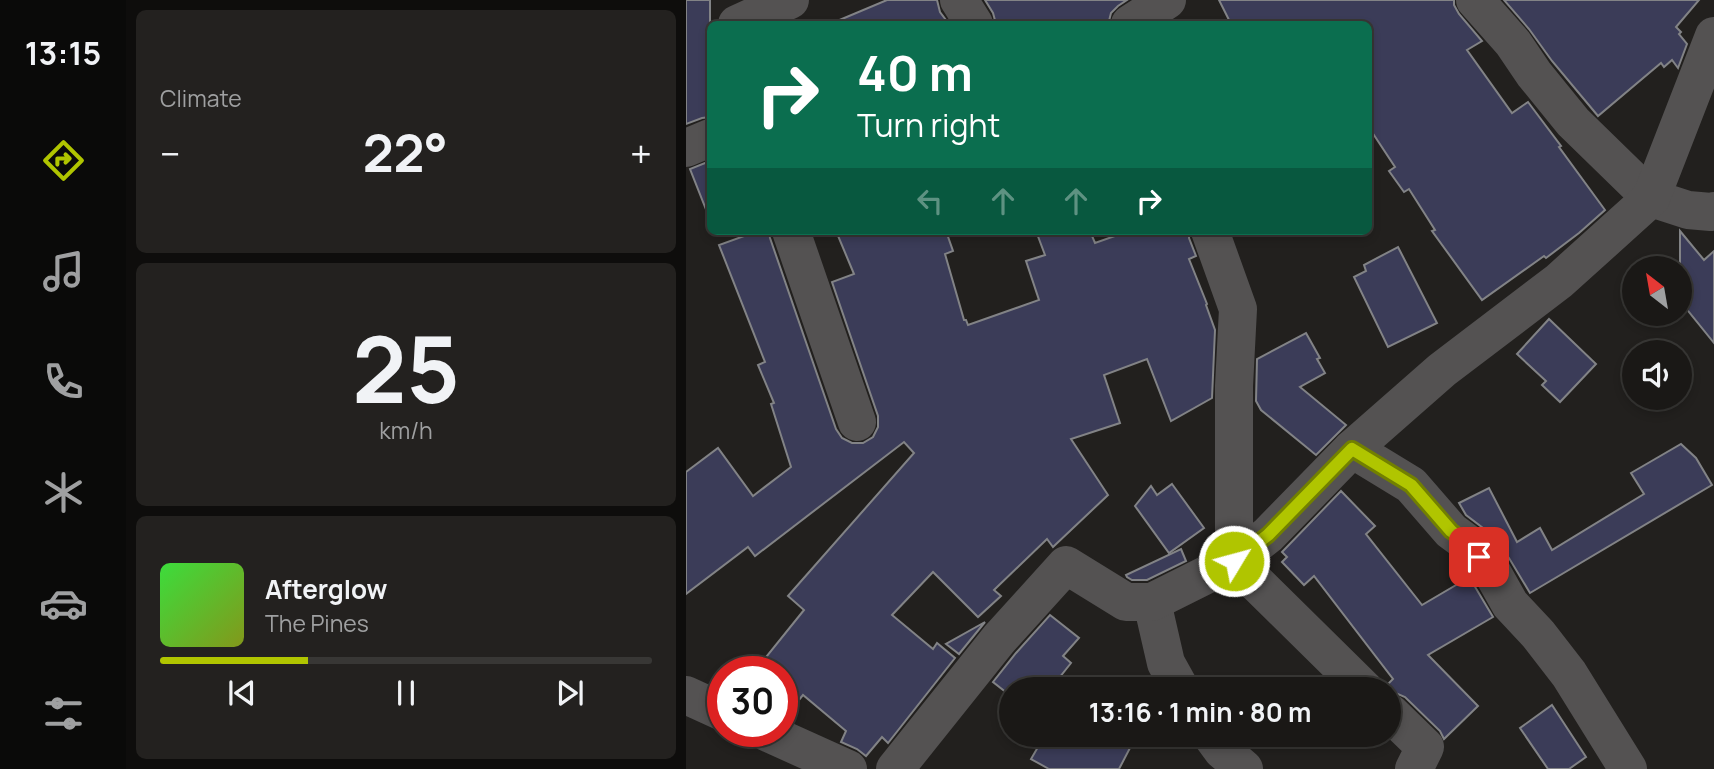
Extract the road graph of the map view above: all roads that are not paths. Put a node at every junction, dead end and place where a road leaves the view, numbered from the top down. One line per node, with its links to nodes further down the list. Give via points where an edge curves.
1 (790, 0): 5 (street)
2 (959, 0): 6 (street)
3 (1167, 0): 7 (street)
4 (1475, 0): 11 (street, via 1573,122)
5 (744, 21)
6 (972, 21)
7 (1135, 21)
8 (1714, 36): 11 (street)
9 (707, 139): 10 (street)
10 (686, 148)
11 (1651, 198): 12 (street, via 1688,211); 16 (street, via 1559,281 1442,370)
12 (1713, 213)
13 (792, 235): 15 (street)
14 (1211, 235): 17 (street, via 1238,309)
15 (857, 422)
16 (1352, 449): 17 (street, via 1268,535); 30 (street, via 1411,485 1492,572 1510,604 1569,674)
17 (1234, 561): 18 (street); 20 (street)
18 (1152, 601): 19 (street, via 1166,663); 27 (street, via 1126,602 1066,565 999,639)
19 (1174, 677)
20 (1352, 677)
21 (686, 695): 22 (street)
22 (707, 705)
23 (1401, 724): 29 (street, via 1424,747)
24 (798, 746): 26 (street)
25 (1220, 747): 28 (street)
26 (848, 769)
27 (895, 769)
28 (1244, 769)
29 (1414, 769)
30 (1628, 769)

